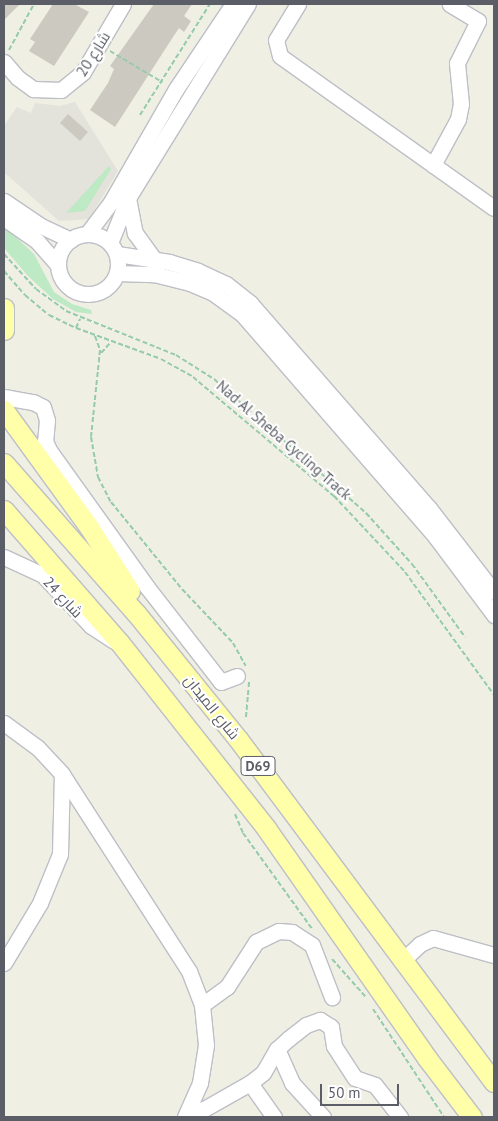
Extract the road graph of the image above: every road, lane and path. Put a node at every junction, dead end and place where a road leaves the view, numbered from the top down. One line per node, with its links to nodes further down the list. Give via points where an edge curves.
1 (34, 4): 11 (path)
2 (123, 4): 10 (street, شارع 20)
3 (210, 4): 12 (path)
4 (233, 4): 13 (street)
5 (248, 4): 13 (street)
6 (288, 4): 9 (street)
7 (298, 4): 9 (street)
8 (450, 4): 15 (street, via 478,21 457,63 461,104 458,119)
9 (285, 24): 15 (street, via 275,44 280,56)
10 (99, 44): 11 (street, شارع 20, via 77,80 52,92 25,85); 12 (path)
11 (6, 57)
12 (162, 82): 14 (path)
13 (182, 93): 16 (street); 20 (street)
14 (140, 115)
15 (433, 165): 18 (street)
16 (128, 198): 22 (street); 24 (street, via 134,233)
17 (4, 201): 21 (street, via 41,226)
18 (494, 208)
19 (4, 218): 25 (street, via 37,241)
20 (88, 234): 21 (street); 22 (street)
21 (71, 240): 25 (street, via 63,248)
22 (113, 248): 24 (street); 27 (street)
23 (4, 254): 29 (path, via 36,288)
24 (154, 259): 41 (street, via 212,277 250,303 429,508)
25 (58, 265): 27 (street, via 69,288 88,294 106,289)
26 (4, 271): 30 (path, Nad Al Sheba Cycling Track, via 40,308)
27 (117, 273): 43 (street, via 154,274 190,283 213,293 243,315 435,536)
28 (4, 308): 31 (main road)
29 (81, 318): 30 (path); 44 (path, via 176,355 214,379 366,513 412,564)
30 (76, 328): 32 (path, Nad Al Sheba Cycling Track)
31 (4, 330)
32 (95, 336): 33 (path, Nad Al Sheba Cycling Track); 34 (path)
33 (112, 342): 34 (path); 47 (path, Nad Al Sheba Cycling Track, via 161,359 200,382 334,496 405,572)
34 (100, 355): 46 (path, via 91,423 98,477 111,502 233,643)
35 (4, 398): 36 (street)
36 (21, 402): 37 (street); 46 (street, via 33,402 43,407 47,420 45,441 49,450 219,680 226,682)
37 (6, 414): 42 (main road, via 94,535 130,592)
38 (4, 463): 42 (main road, شارع الميدان / D69)
39 (4, 510): 45 (main road, D69)
40 (4, 557): 45 (street, شارع 24, via 43,575 91,626)
41 (494, 592)
42 (136, 613): 55 (main road, شارع الميدان / D69, via 244,747)
43 (494, 615)
44 (465, 638)
45 (120, 644): 69 (main road, D69, via 271,835 405,1028)
46 (244, 674): 48 (path)
47 (494, 695)
48 (246, 717)
49 (4, 723): 50 (street, via 38,748)
50 (62, 774): 56 (street, via 60,854 40,903); 60 (street, via 178,952)
51 (235, 807): 52 (path, via 240,827)
52 (316, 935)
53 (327, 951): 58 (path)
54 (494, 955): 55 (street, via 433,938 420,944)
55 (403, 960): 62 (main road, شارع الميدان / D69)
56 (4, 963)
57 (332, 997): 60 (street, via 312,945 292,932 279,931 256,942 227,987)
58 (368, 1000)
59 (371, 1004): 68 (path)
60 (202, 1005): 64 (street, via 205,1065 196,1096)
61 (278, 1049): 63 (street, via 263,1073); 66 (street, via 292,1083); 67 (street, via 306,1025 320,1020 327,1022 333,1032 336,1049 354,1075 375,1085)
62 (494, 1082)
63 (250, 1083): 64 (street, via 204,1109); 65 (street)
64 (186, 1115)
65 (274, 1117)
66 (323, 1117)
67 (400, 1117)
68 (444, 1117)
69 (472, 1117)

